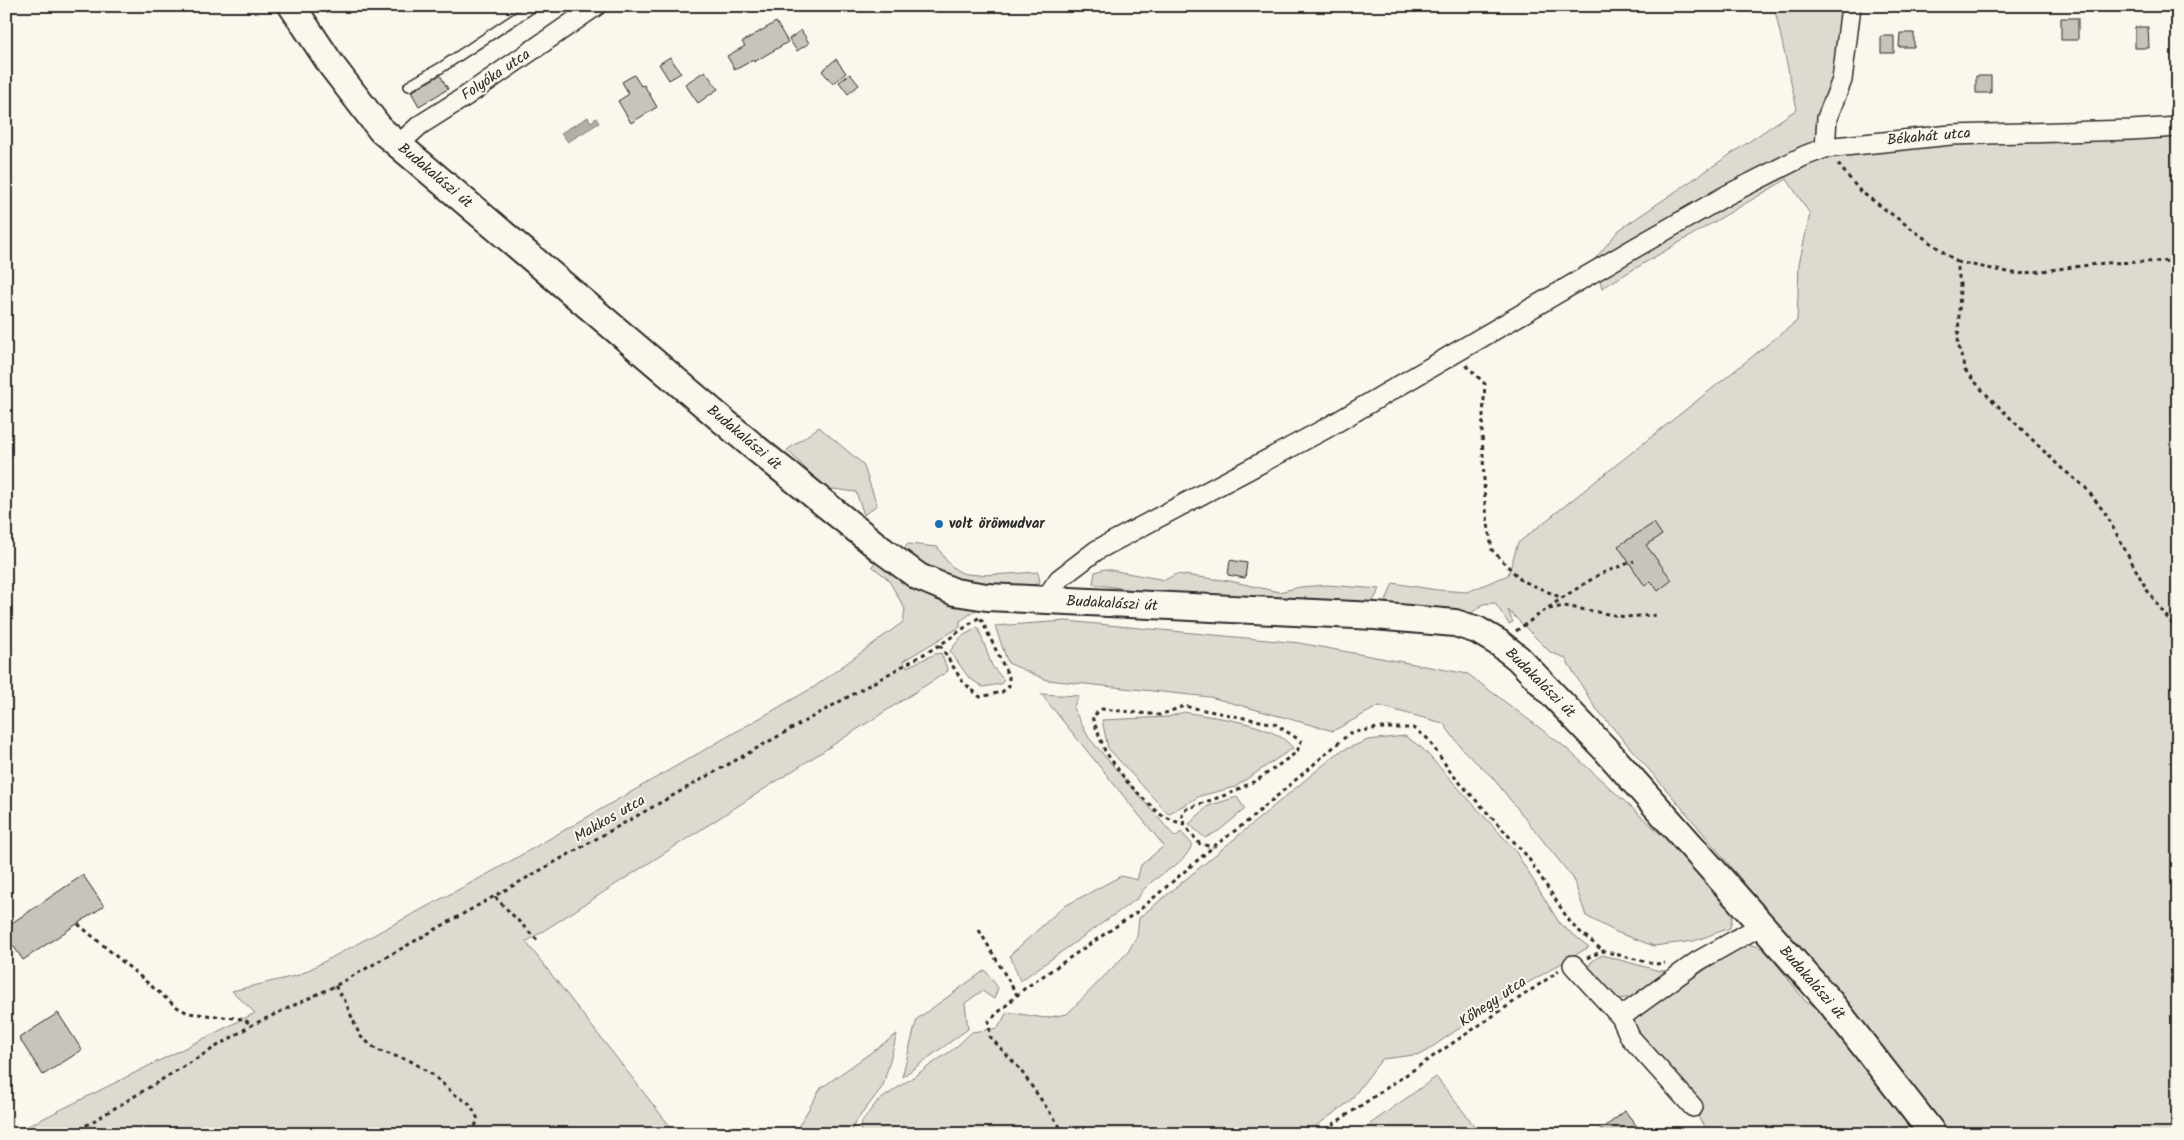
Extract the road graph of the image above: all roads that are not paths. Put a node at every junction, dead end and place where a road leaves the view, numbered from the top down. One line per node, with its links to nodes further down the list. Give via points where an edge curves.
1 (292, 6): 7 (main road, Budakalászi út, via 332,66 381,130)
2 (534, 6): 5 (lane)
3 (596, 6): 7 (street, Folyóka utca, via 420,125)
4 (1851, 6): 8 (street, via 1842,80 1827,118)
5 (409, 86)
6 (2178, 127): 8 (street, Békahát utca, via 1980,133)
7 (398, 145): 9 (main road, Budakalászi út, via 745,439 919,577 984,607)
8 (1825, 148): 9 (street, Békahát utca, via 1790,162 1719,199 1325,429 1097,550 1059,579)
9 (1048, 601): 10 (main road, Budakalászi út, via 1375,616 1446,622 1477,630 1518,658 1607,751)
10 (1762, 925): 12 (street, via 1698,961); 14 (main road, Budakalászi út, via 1830,1002)
11 (1573, 965): 12 (street)
12 (1621, 1017): 13 (street, via 1630,1037)
13 (1693, 1107)
14 (1933, 1134)

